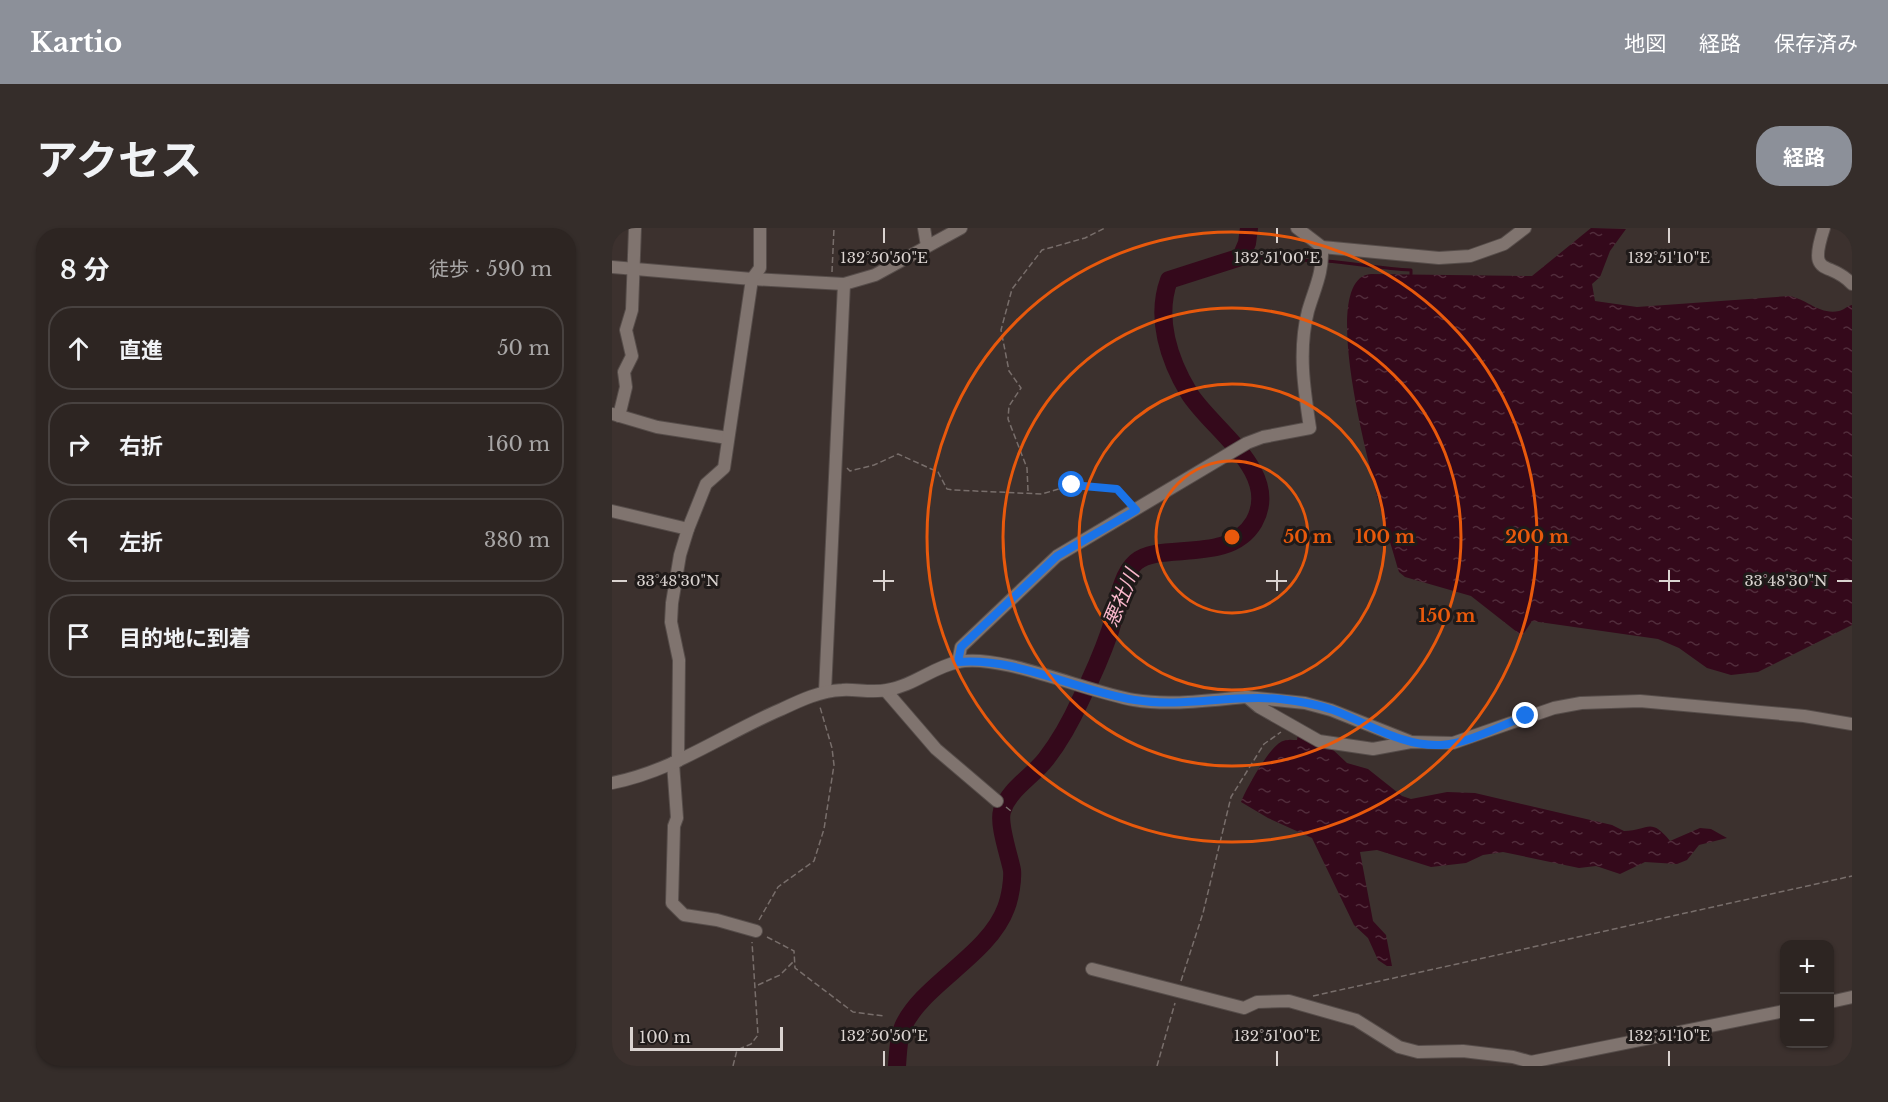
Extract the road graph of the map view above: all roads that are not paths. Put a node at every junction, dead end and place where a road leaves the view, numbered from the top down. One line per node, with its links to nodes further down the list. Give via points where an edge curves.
1 (635, 228): 11 (street)
2 (760, 228): 12 (street, via 760,268)
3 (924, 228): 8 (street)
4 (961, 228): 8 (street)
5 (1297, 228): 9 (street)
6 (1525, 228): 9 (street, via 1504,243 1470,256)
7 (1824, 228): 14 (street, via 1818,252 1820,263)
8 (927, 246): 13 (street, via 875,275)
9 (1322, 256): 19 (street, via 1319,282 1308,311 1302,357 1310,429 1248,443 1057,556 961,647)
10 (612, 267): 11 (street)
11 (635, 269): 12 (street); 15 (street, via 632,310 626,330 632,356 624,372 626,387)
12 (752, 279): 13 (street); 16 (street)
13 (844, 284): 21 (street)
14 (1852, 284)
15 (615, 415): 16 (street, via 657,427)
16 (728, 438): 18 (street, via 724,468 706,484)
17 (612, 512): 18 (street)
18 (687, 529): 25 (street, via 671,622 679,660)
19 (958, 662): 20 (street); 22 (street, via 998,663 1085,689 1154,702)
20 (886, 691): 21 (street); 27 (street, via 936,750)
21 (820, 694): 25 (street, via 778,710)
22 (1247, 697): 24 (street, via 1331,710); 24 (street, via 1319,741 1373,749)
23 (1852, 724): 24 (street, via 1640,700 1614,701 1554,708 1453,743)
24 (1410, 742)
25 (675, 762): 26 (street); 28 (street, via 677,818 672,903 684,915)
26 (612, 783)
27 (998, 801)
28 (755, 932)
29 (1092, 969): 32 (street, via 1244,1008 1257,1002 1289,1001 1356,1020 1399,1047 1418,1052 1462,1051 1531,1062)
30 (1852, 998): 31 (street)
31 (1834, 1001)
32 (1780, 1012)

